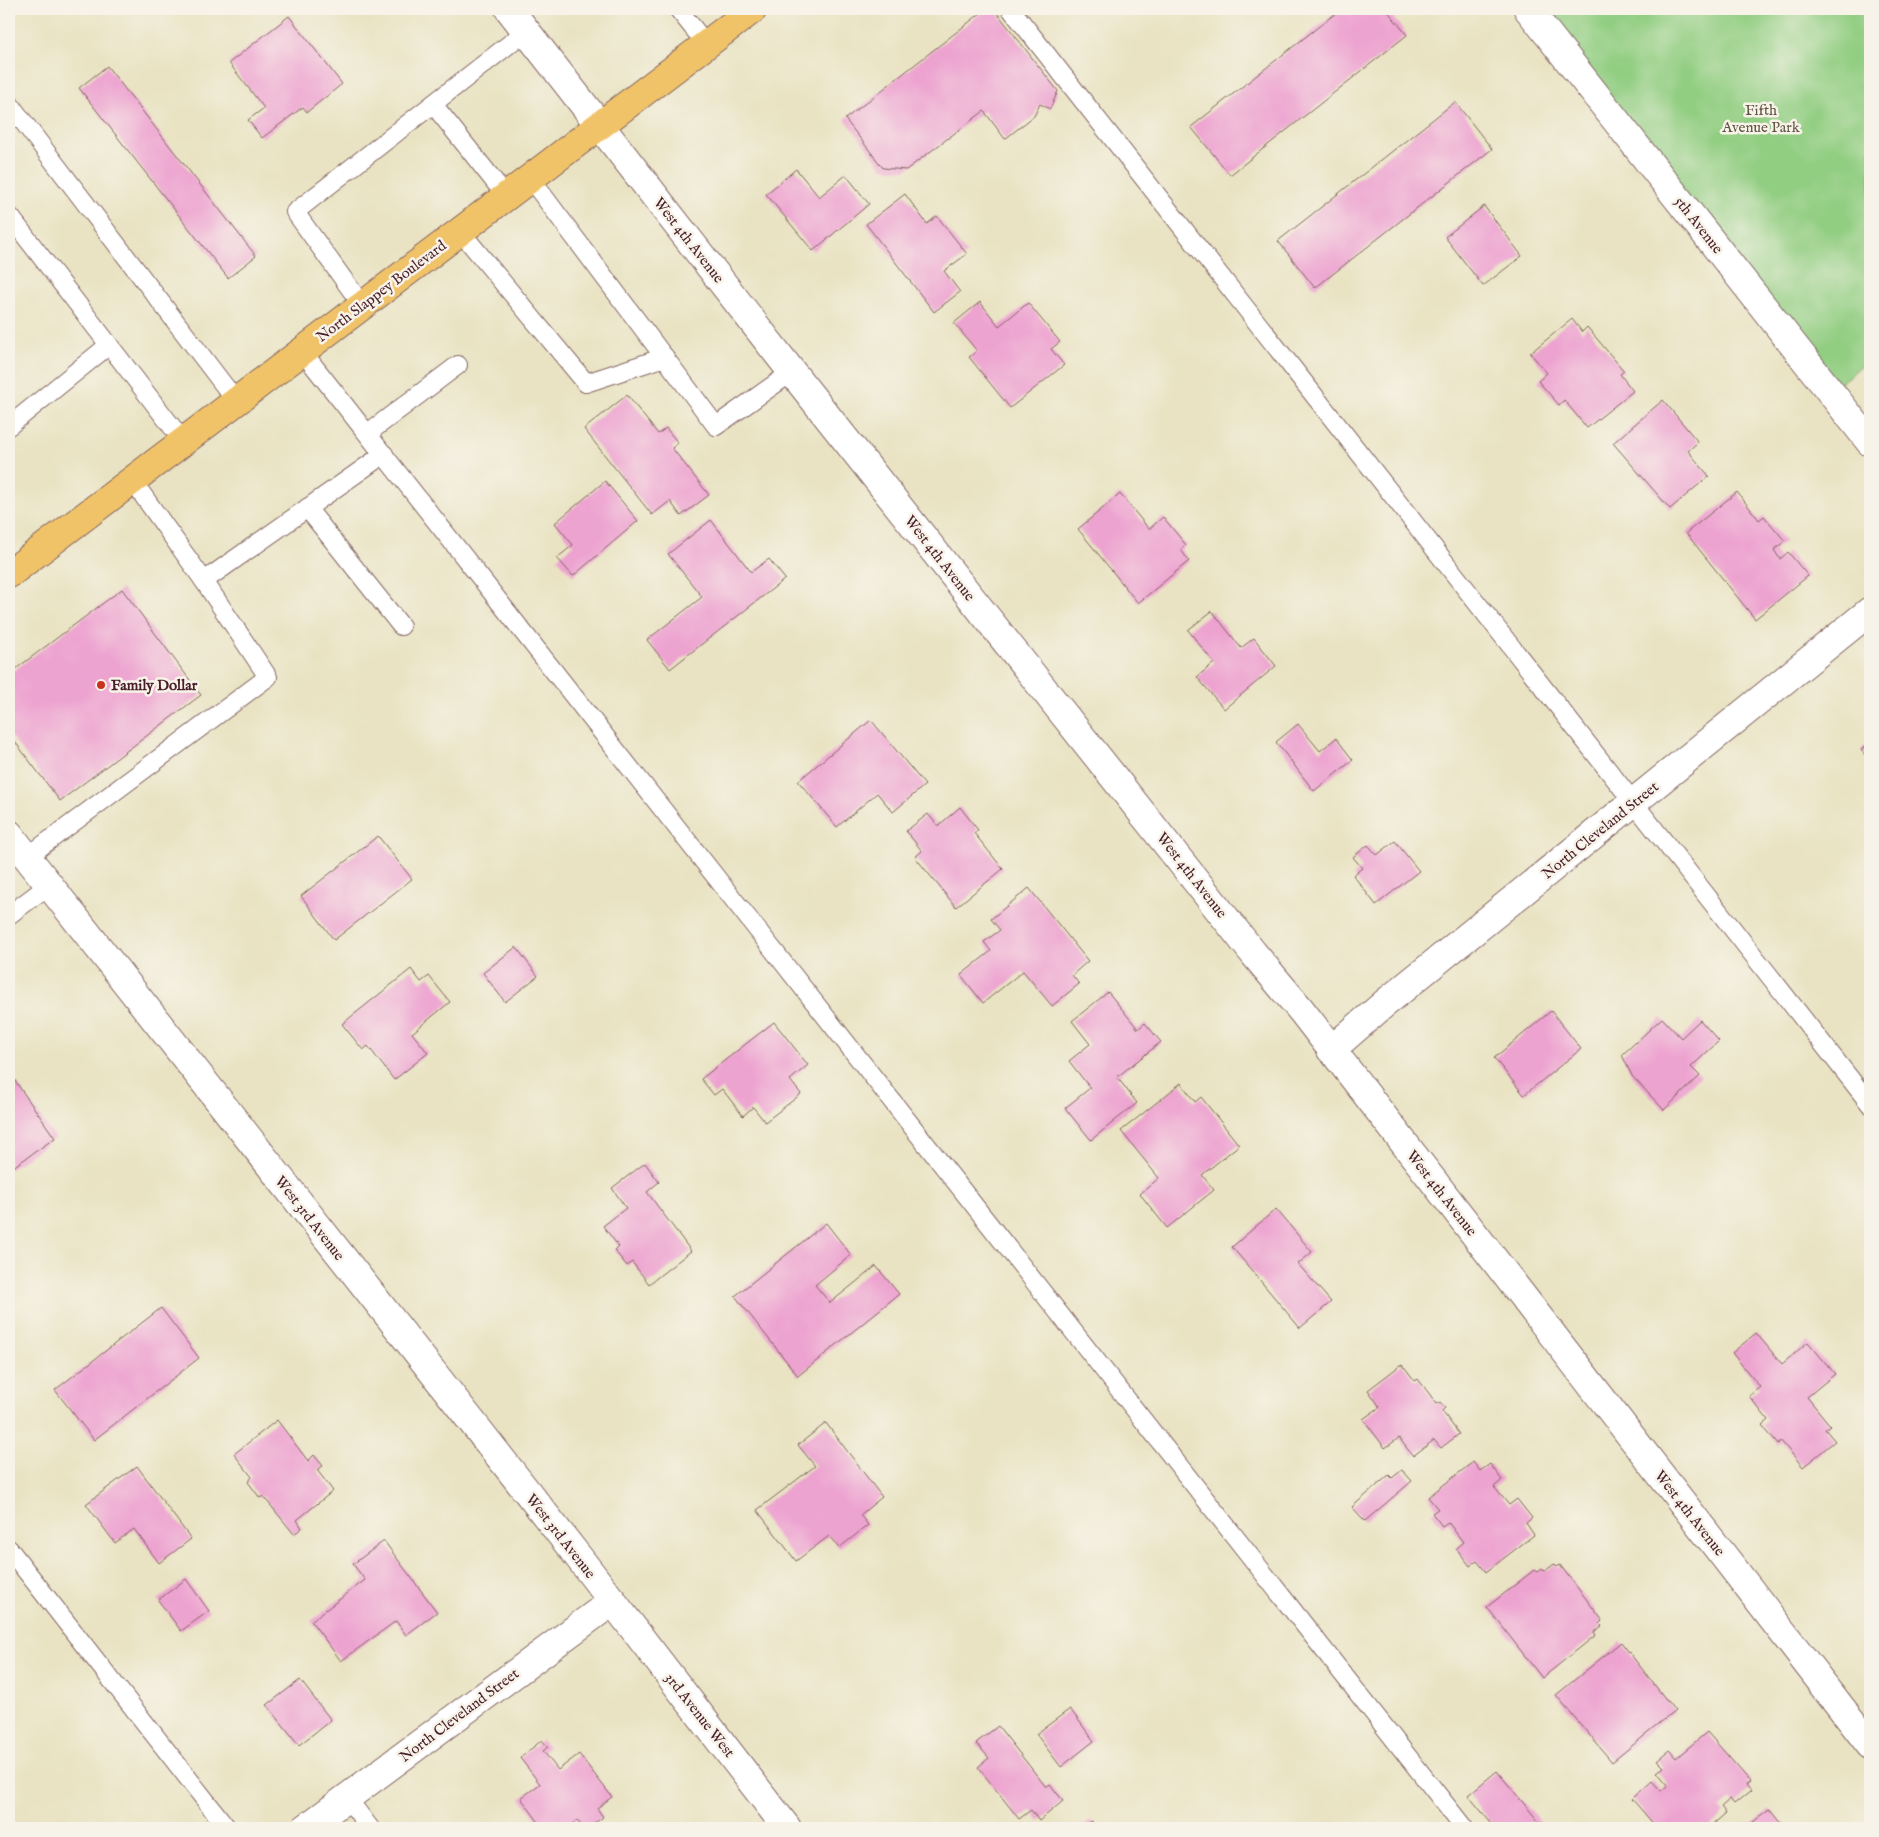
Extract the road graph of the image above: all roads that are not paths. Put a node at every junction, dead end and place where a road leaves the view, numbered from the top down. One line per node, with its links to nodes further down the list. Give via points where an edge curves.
1 (509, 9): 6 (street, West 4th Avenue)
2 (678, 9): 7 (lane)
3 (753, 9): 7 (main road, North Slappey Boulevard)
4 (1011, 9): 33 (lane)
5 (1528, 9): 25 (street, 5th Avenue)
6 (526, 31): 9 (lane); 10 (street, West 4th Avenue)
7 (706, 44): 10 (main road, North Slappey Boulevard)
8 (9, 103): 21 (lane)
9 (433, 104): 12 (lane); 15 (lane, via 294,212)
10 (600, 125): 11 (main road, North Slappey Boulevard); 20 (street, West 4th Avenue)
11 (530, 178): 12 (main road, North Slappey Boulevard); 18 (lane)
12 (506, 196): 14 (main road, North Slappey Boulevard)
13 (9, 215): 16 (lane)
14 (460, 231): 15 (main road, North Slappey Boulevard); 18 (lane, via 586,384)
15 (362, 305): 17 (main road, North Slappey Boulevard)
16 (109, 345): 22 (lane); 24 (lane)
17 (302, 351): 21 (main road, North Slappey Boulevard); 23 (lane)
18 (665, 357): 20 (lane, via 716,426)
19 (458, 365): 23 (lane)
20 (792, 372): 38 (street, West 4th Avenue)
21 (236, 401): 24 (main road, North Slappey Boulevard)
22 (9, 426)
23 (368, 433): 26 (lane)
24 (183, 441): 27 (main road, North Slappey Boulevard)
25 (1870, 442)
26 (384, 454): 28 (lane); 48 (lane)
27 (132, 480): 29 (main road, North Slappey Boulevard); 30 (lane)
28 (307, 508): 30 (lane); 32 (lane)
29 (9, 574)
30 (204, 580): 35 (lane, via 268,677)
31 (1870, 611): 33 (street, North Cleveland Street)
32 (401, 626)
33 (1634, 802): 38 (street, North Cleveland Street); 39 (lane)
34 (9, 834): 35 (street, West 3rd Avenue)
35 (27, 857): 36 (street, West 3rd Avenue)
36 (49, 885): 37 (lane); 41 (street, West 3rd Avenue)
37 (9, 915)
38 (1331, 1050): 42 (street, West 4th Avenue)
39 (1870, 1104)
40 (9, 1549): 44 (lane)
41 (613, 1601): 43 (street, North Cleveland Street); 47 (street, 3rd Avenue West)
42 (1870, 1745)
43 (347, 1798): 45 (street, North Cleveland Street); 46 (lane)
44 (227, 1828)
45 (306, 1828)
46 (370, 1828)
47 (787, 1828)
48 (1464, 1828)

